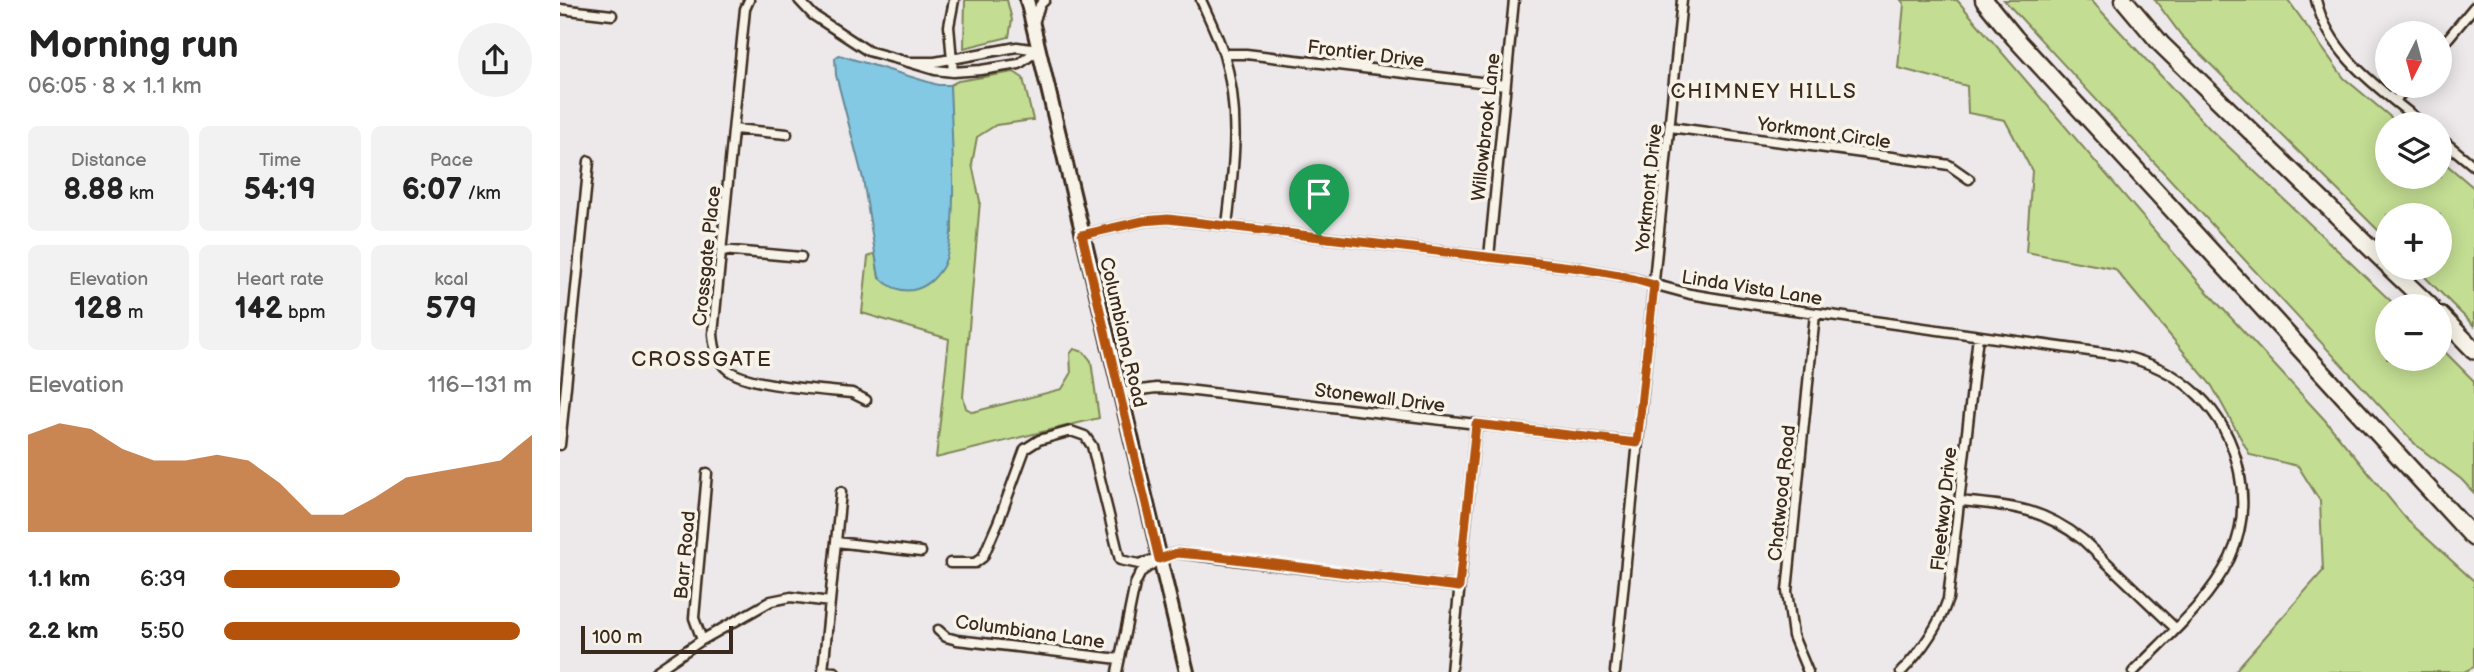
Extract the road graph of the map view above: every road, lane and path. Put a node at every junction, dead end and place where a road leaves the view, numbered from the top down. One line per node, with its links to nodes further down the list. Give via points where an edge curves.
1 (749, 0): 27 (street, Crossgate Place)
2 (799, 0): 20 (street, via 813,15 868,51)
3 (954, 0): 19 (street, via 949,26)
4 (1027, 0): 15 (main road, Columbiana Road)
5 (1045, 0): 15 (street)
6 (1201, 0): 18 (street)
7 (1514, 0): 22 (street, Willowbrook Lane)
8 (1682, 0): 26 (street, Yorkmont Drive)
9 (1984, 0): 54 (highway)
10 (2124, 0): 36 (highway, via 2161,44)
11 (2316, 0): 24 (street, via 2344,57)
12 (2474, 7): 16 (street)
13 (560, 9): 14 (street)
14 (612, 15)
15 (1033, 26): 17 (main road, Columbiana Road)
16 (2452, 34)
17 (1038, 50): 19 (street, via 1017,47); 21 (street, via 1019,64); 34 (main road, Columbiana Road)
18 (1224, 54): 22 (street, Frontier Drive); 33 (street, via 1236,130)
19 (952, 59): 20 (street); 21 (street)
20 (908, 62): 21 (street)
21 (953, 72)
22 (1505, 85): 38 (street, Willowbrook Lane)
23 (2398, 98): 24 (street)
24 (2395, 101): 25 (street)
25 (2408, 112)
26 (1670, 127): 32 (street, Yorkmont Circle, via 1949,165); 40 (street, Yorkmont Drive)
27 (734, 129): 28 (street); 35 (street, Crossgate Place)
28 (787, 134)
29 (2452, 148): 31 (street)
30 (589, 161): 50 (street)
31 (2474, 166)
32 (1969, 180)
33 (1227, 225): 34 (street, Linda Vista Lane, via 1158,219); 38 (street, Linda Vista Lane)
34 (1082, 235): 46 (main road, Columbiana Road)
35 (722, 250): 37 (street); 47 (street, Crossgate Place, via 714,344 726,368 747,379 852,393)
36 (2375, 252)
37 (801, 257)
38 (1489, 257): 40 (street, Linda Vista Lane, via 1591,270)
39 (2403, 280): 41 (highway)
40 (1654, 285): 42 (street, Linda Vista Lane); 49 (street, Yorkmont Drive)
41 (2418, 294)
42 (1815, 314): 44 (street, Linda Vista Lane); 71 (street, Chatwood Road, via 1787,591 1793,636)
43 (2452, 327): 45 (highway)
44 (1978, 335): 53 (street, Fleetway Drive); 61 (street, Linda Vista Lane, via 2151,364 2168,372 2210,409 2229,440 2239,470 2242,509 2236,544 2214,585)
45 (2474, 350)
46 (1119, 393): 48 (street, Stonewall Drive, via 1178,388); 57 (main road, Columbiana Road)
47 (866, 400)
48 (1476, 424): 49 (street, Stonewall Drive); 59 (street)
49 (1637, 443): 70 (street, Yorkmont Drive)
50 (560, 445)
51 (708, 472): 63 (street, Barr Road, via 694,618)
52 (841, 492): 55 (street)
53 (1959, 501): 61 (street, via 2020,508 2058,522); 72 (street, Fleetway Drive, via 1948,599 1927,642)
54 (2474, 538)
55 (836, 542): 56 (street); 60 (street)
56 (921, 552)
57 (1159, 559): 58 (street, via 1139,564 1120,560 1092,446 1085,436 1071,431 1025,449 983,556 975,563); 59 (street, via 1177,553 1211,556); 64 (street, via 1141,572 1135,584); 68 (main road, Columbiana Road)
58 (950, 563)
59 (1459, 587): 69 (street)
60 (830, 602): 63 (street, via 791,597 771,601); 66 (street, via 823,671)
61 (2175, 628): 73 (street, Linda Vista Lane)
62 (938, 630): 64 (street, Columbiana Lane, via 957,640)
63 (702, 640): 65 (street)
64 (1119, 659): 67 (street)
65 (654, 672)
66 (835, 672)
67 (1117, 672)
68 (1187, 672)
69 (1451, 672)
70 (1615, 672)
71 (1808, 672)
72 (1901, 672)
73 (2133, 672)

